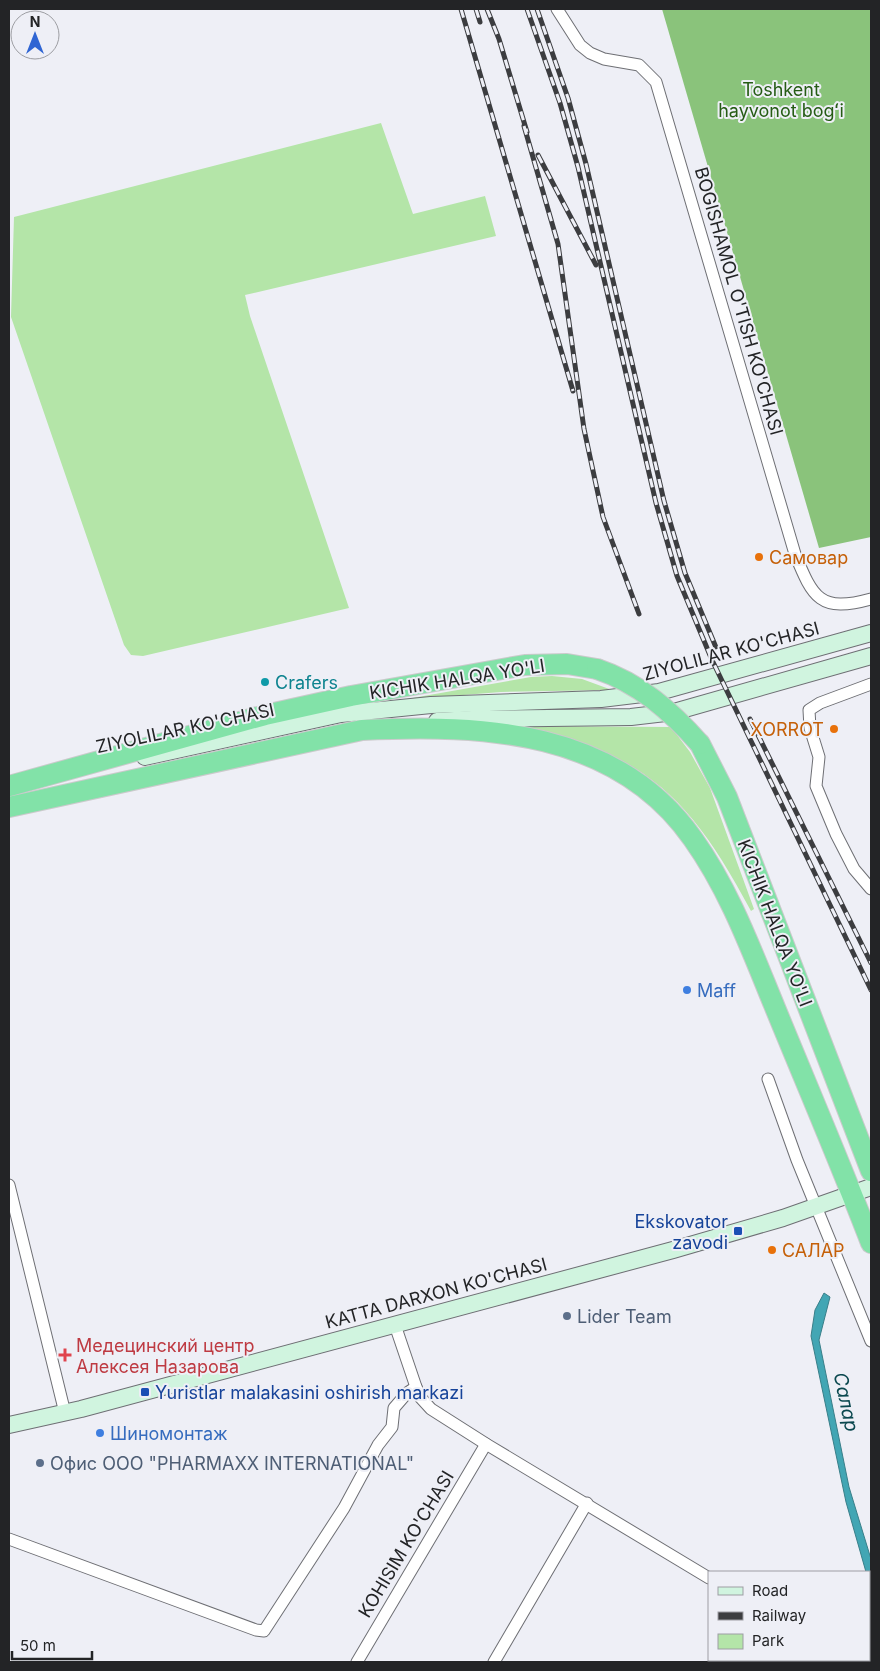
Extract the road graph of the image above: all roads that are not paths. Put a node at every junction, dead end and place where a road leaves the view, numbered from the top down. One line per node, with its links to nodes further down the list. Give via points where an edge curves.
1 (557, 9): 2 (street, BOGISHAMOL O'TISH KO'CHASI, via 580,45 590,53 639,65 656,82 794,554 808,588 826,602 845,605)
2 (871, 599)
3 (871, 633): 7 (main road, ZIYOLILAR KO'CHASI, via 659,692 601,699 476,702 341,714)
4 (871, 656): 6 (main road, via 674,712 606,718 472,718)
5 (871, 684): 9 (street, via 809,710 818,757 816,786 854,869)
6 (362, 730): 8 (highway, KICHIK HALQA YO'LI); 13 (highway, KICHIK HALQA YO'LI, via 465,729 542,740 615,768 661,802 693,838 734,908)
7 (9, 787): 11 (highway, KICHIK HALQA YO'LI, bridge, via 265,716 351,696 525,665 567,664 597,669 620,678 668,711 700,744 727,797)
8 (9, 807)
9 (871, 889)
10 (768, 1079): 14 (street)
11 (871, 1171)
12 (9, 1185): 15 (street)
13 (862, 1190): 14 (main road, KATTA DARXON KO'CHASI); 16 (highway, KICHIK HALQA YO'LI)
14 (816, 1205): 17 (main road, KATTA DARXON KO'CHASI, via 783,1218 682,1247); 18 (street)
15 (11, 1209): 20 (street)
16 (871, 1243)
17 (395, 1325): 19 (street); 20 (main road, KATTA DARXON KO'CHASI)
18 (871, 1341)
19 (416, 1387): 22 (street, via 431,1409); 24 (street, via 394,1408 392,1427 264,1631)
20 (65, 1413): 21 (main road, KATTA DARXON KO'CHASI)
21 (9, 1425)
22 (486, 1444): 23 (street); 26 (street, KOHISIM KO'CHASI)
23 (587, 1503): 25 (street); 27 (street)
24 (9, 1539)
25 (708, 1577)
26 (357, 1662)
27 (494, 1662)

